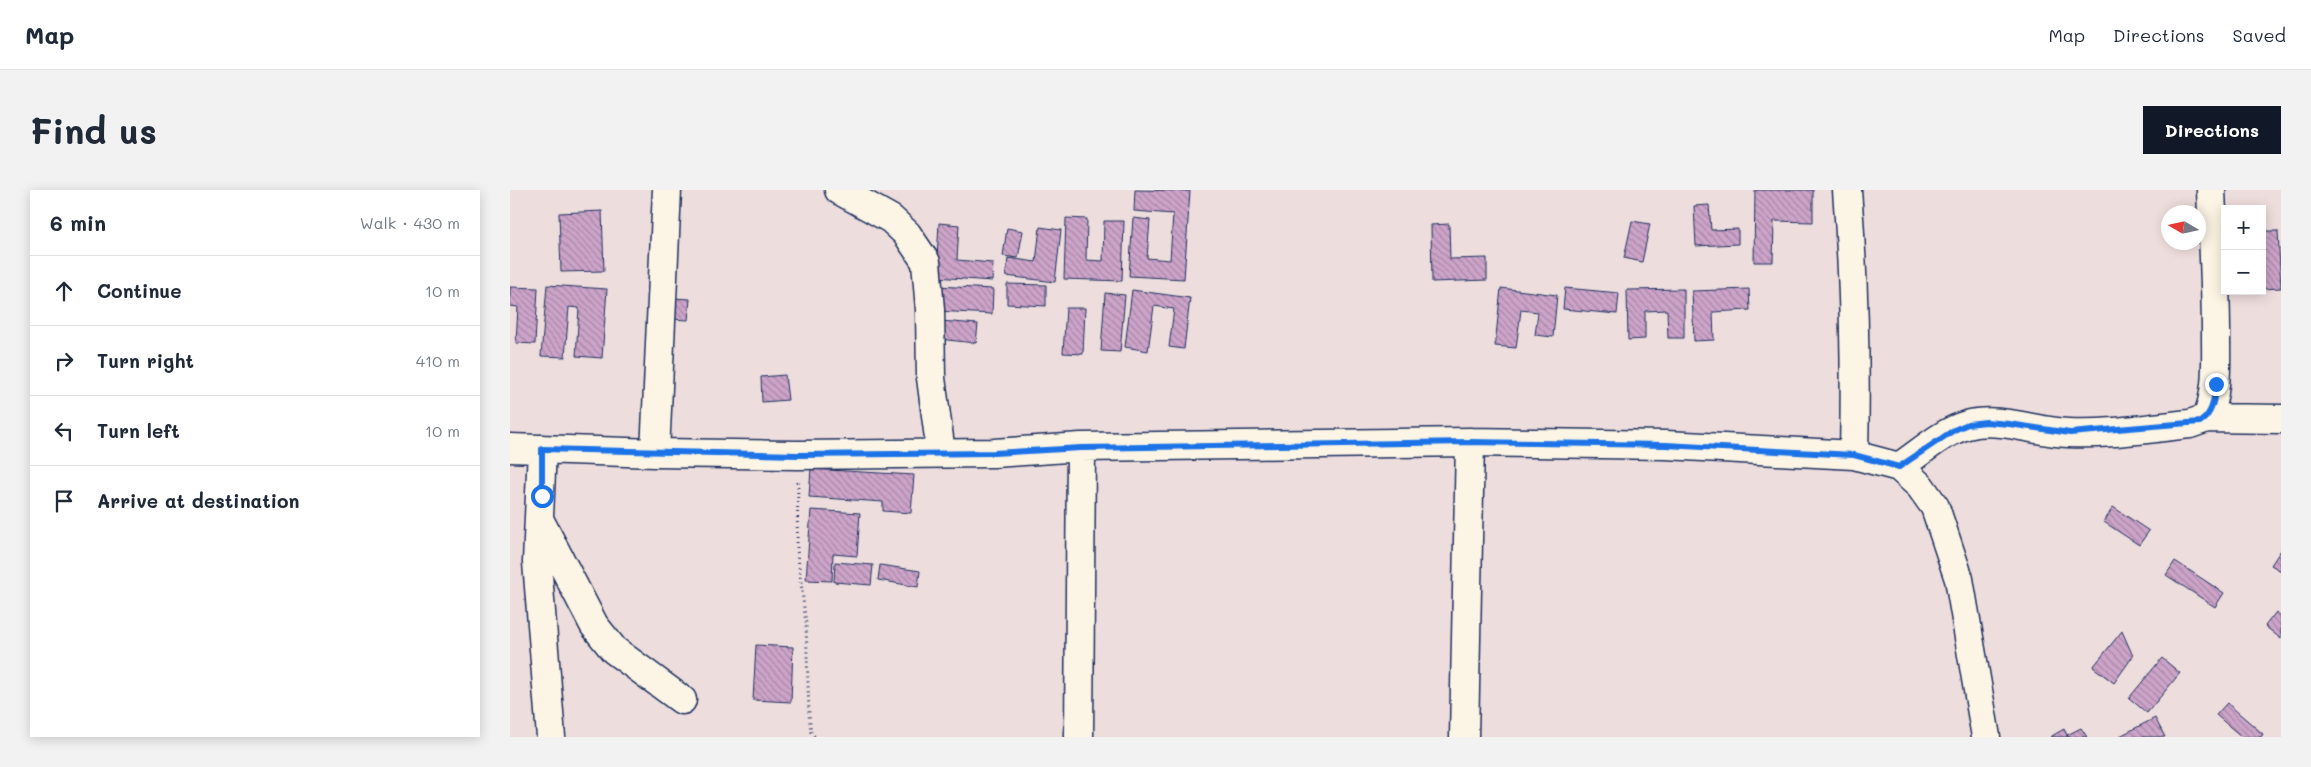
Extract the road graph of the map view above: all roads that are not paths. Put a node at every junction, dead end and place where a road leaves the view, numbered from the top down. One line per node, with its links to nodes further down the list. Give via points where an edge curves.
1 (666, 190): 12 (street)
2 (839, 190): 11 (street, via 891,219 907,234 926,262 932,378)
3 (1847, 190): 13 (street, via 1856,329)
4 (2211, 190): 5 (street, via 2216,384)
5 (2207, 418): 6 (street); 14 (street, via 2190,424 2070,433 2009,424 1968,424)
6 (2281, 419)
7 (1470, 442): 9 (street); 13 (street, via 1666,445); 19 (street)
8 (510, 448): 10 (street)
9 (1081, 448): 11 (street); 18 (street)
10 (542, 449): 12 (street); 15 (street)
11 (941, 453): 12 (street)
12 (655, 454)
13 (1854, 455): 14 (street)
14 (1899, 467): 20 (street, via 1920,486 1935,506 1956,570)
15 (540, 522): 16 (street, via 594,625 614,650); 17 (street, via 537,562)
16 (682, 700)
17 (551, 737)
18 (1079, 737)
19 (1464, 737)
20 (1986, 737)

